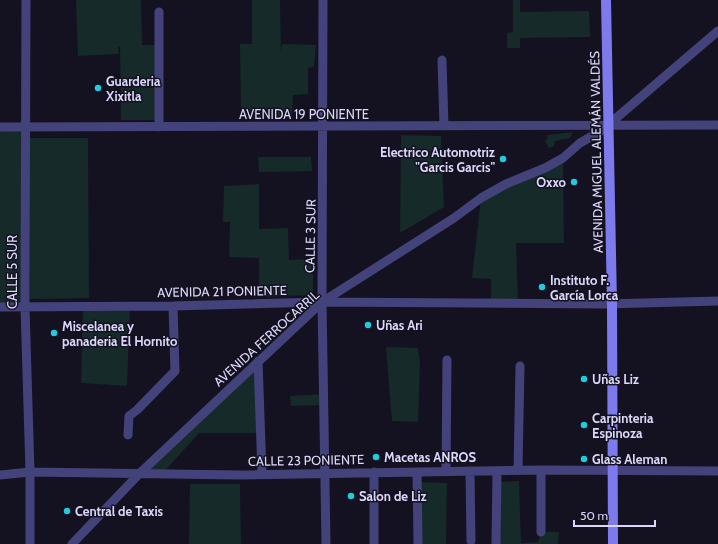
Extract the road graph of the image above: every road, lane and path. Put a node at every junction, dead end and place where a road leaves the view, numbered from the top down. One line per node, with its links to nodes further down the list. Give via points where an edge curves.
1 (26, 0): 10 (street, CALLE 5 SUR)
2 (323, 0): 12 (street, CALLE 3 SUR)
3 (606, 0): 9 (main road, AVENIDA MIGUEL ALEMÁN VALDÉS)
4 (159, 12): 11 (street)
5 (718, 31): 9 (street, AVENIDA FERROCARRIL)
6 (442, 60): 8 (street)
7 (718, 125): 9 (street, AVENIDA 19 PONIENTE)
8 (444, 126): 9 (street, AVENIDA 19 PONIENTE); 12 (street, AVENIDA 19 PONIENTE)
9 (608, 126): 15 (street, AVENIDA FERROCARRIL, via 580,143 563,158 480,198 454,218); 16 (main road, AVENIDA MIGUEL ALEMÁN VALDÉS)
10 (25, 127): 11 (street, AVENIDA 19 PONIENTE); 13 (street, AVENIDA 19 PONIENTE); 19 (street, CALLE 5 SUR)
11 (158, 127): 12 (street, AVENIDA 19 PONIENTE)
12 (324, 127): 15 (street, CALLE 3 SUR)
13 (0, 128)
14 (718, 301): 16 (street, AVENIDA 21 PONIENTE)
15 (322, 302): 16 (street, AVENIDA 21 PONIENTE); 17 (street, AVENIDA 21 PONIENTE); 21 (street, AVENIDA FERROCARRIL); 32 (street, CALLE 3 SUR)
16 (612, 304): 29 (main road, AVENIDA MIGUEL ALEMÁN VALDÉS)
17 (173, 306): 19 (street, AVENIDA 21 PONIENTE); 23 (street, via 175,370 137,410 128,416)
18 (0, 307): 19 (street, AVENIDA 21 PONIENTE)
19 (25, 307): 31 (street, CALLE 5 SUR)
20 (447, 360): 26 (street)
21 (258, 361): 35 (street, AVENIDA FERROCARRIL); 36 (street)
22 (520, 366): 24 (street)
23 (128, 434)
24 (518, 470): 25 (street, CALLE 23 PONIENTE); 28 (street, CALLE 23 PONIENTE)
25 (540, 470): 29 (street, CALLE 23 PONIENTE); 38 (street)
26 (446, 471): 27 (street, CALLE 23 PONIENTE); 34 (street, CALLE 23 PONIENTE)
27 (470, 471): 28 (street, CALLE 23 PONIENTE); 39 (street)
28 (496, 471): 45 (street)
29 (612, 471): 30 (street, CALLE 23 PONIENTE); 46 (main road, AVENIDA MIGUEL ALEMÁN VALDÉS)
30 (718, 471)
31 (30, 472): 35 (street, CALLE 23 PONIENTE); 37 (street, CALLE 23 PONIENTE); 40 (street, CALLE 5 SUR)
32 (326, 472): 33 (street, CALLE 23 PONIENTE); 36 (street, CALLE 23 PONIENTE); 42 (street, CALLE 3 SUR)
33 (374, 472): 34 (street, CALLE 23 PONIENTE); 43 (street)
34 (417, 472): 44 (street)
35 (140, 473): 36 (street, CALLE 23 PONIENTE); 41 (street, AVENIDA FERROCARRIL)
36 (262, 473)
37 (0, 475)
38 (541, 532)
39 (470, 541)
40 (30, 544)
41 (72, 544)
42 (326, 544)
43 (374, 544)
44 (418, 544)
45 (496, 544)
46 (613, 544)

